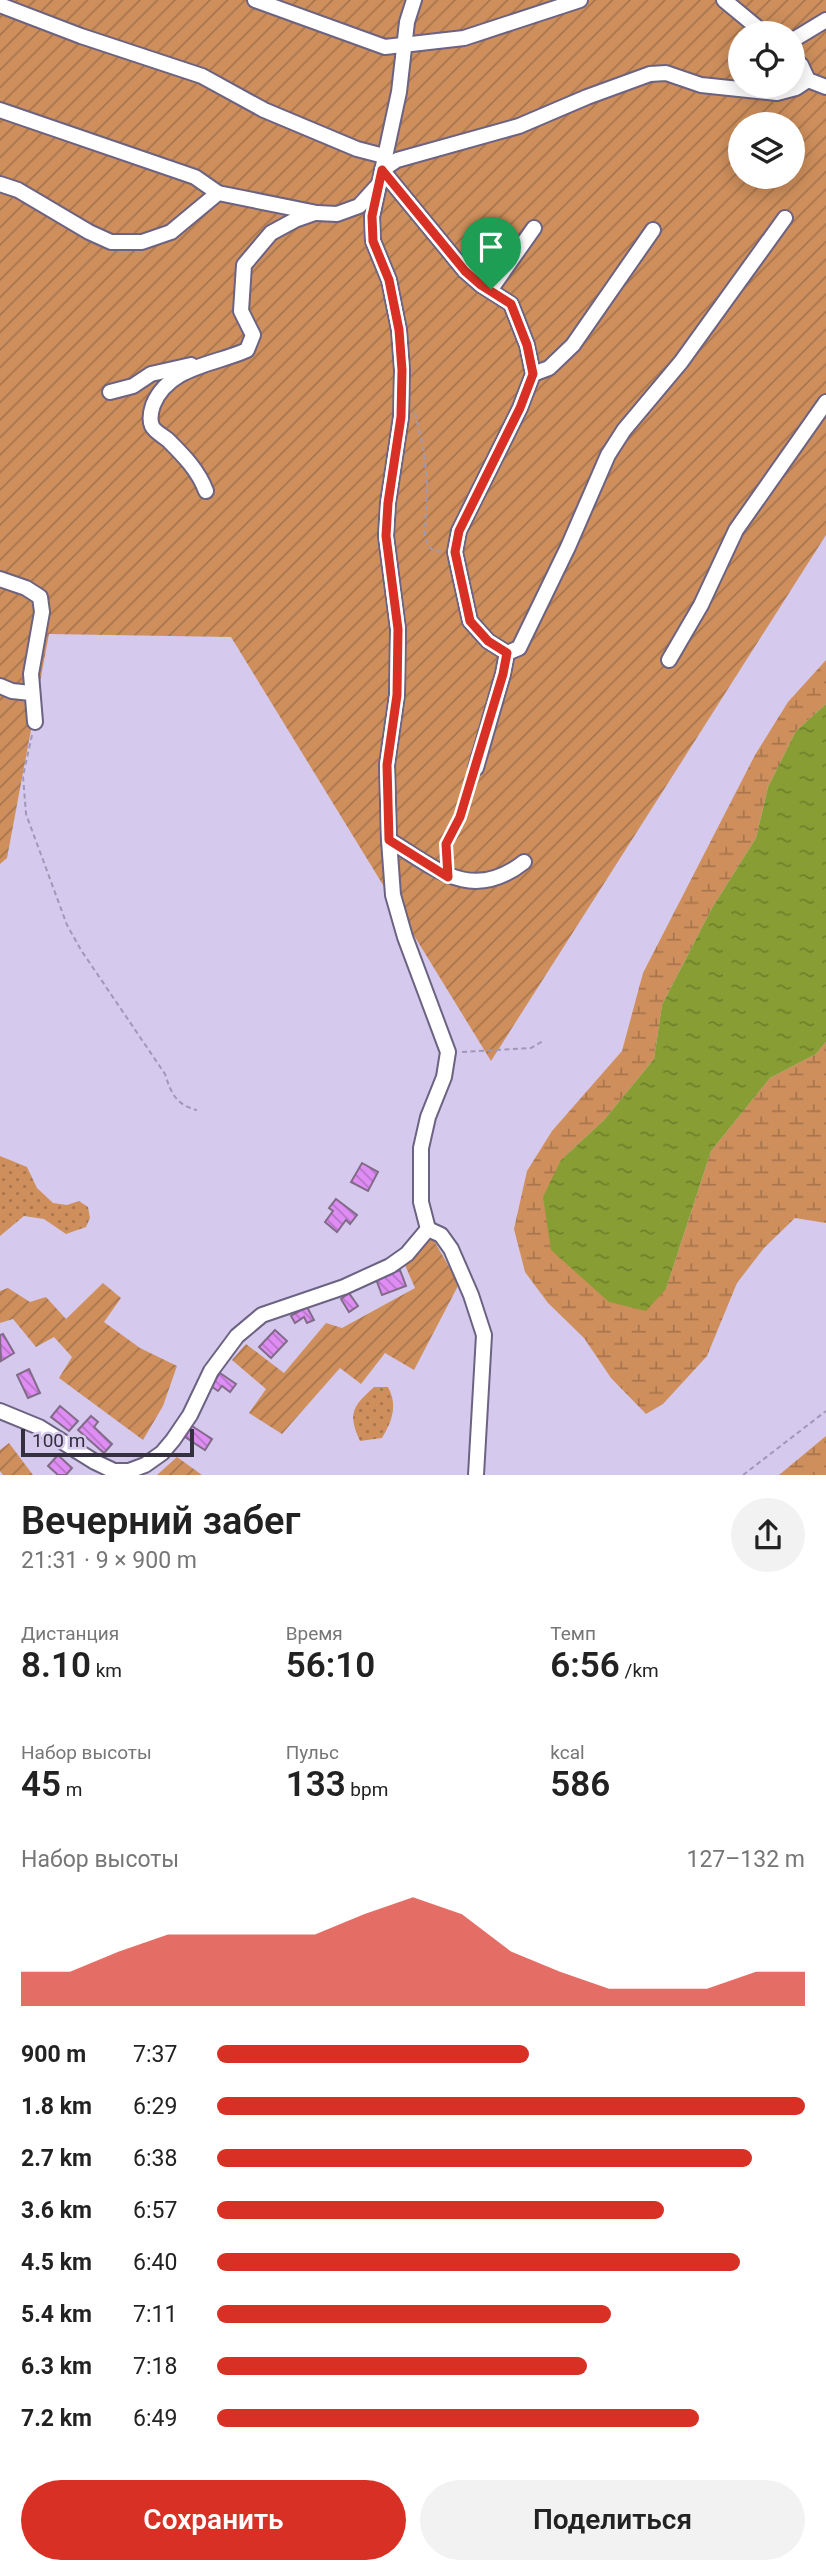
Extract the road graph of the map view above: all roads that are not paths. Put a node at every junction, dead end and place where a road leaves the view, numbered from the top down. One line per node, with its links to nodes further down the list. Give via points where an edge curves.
1 (255, 0): 9 (street, via 385,47)
2 (414, 0): 9 (street)
3 (580, 0): 9 (street, via 464,38)
4 (724, 0): 7 (street)
5 (0, 5): 14 (street, via 202,76 264,110 357,149)
6 (826, 20): 8 (street)
7 (749, 21)
8 (805, 33)
9 (405, 44): 14 (street)
10 (805, 72): 11 (street)
11 (808, 80): 12 (street); 14 (street, via 777,93 650,74 519,126 397,160)
12 (826, 87)
13 (0, 110): 16 (street, via 195,177)
14 (382, 169): 17 (street, via 359,206 337,214); 21 (street, via 465,271); 34 (street, via 372,216 373,241 389,280 402,370 401,417 386,536 398,629 397,695 387,765)
15 (0, 184): 16 (street, via 111,243 142,242 171,232)
16 (218, 193): 17 (street)
17 (317, 213): 22 (street, via 271,233 244,265 241,311 253,335 247,350)
18 (785, 218): 28 (street, via 608,455 519,648)
19 (534, 228): 21 (street)
20 (653, 230): 23 (street, via 573,345 548,368)
21 (491, 289): 23 (street, via 511,304)
22 (200, 365): 24 (street, via 151,374 133,386); 26 (street, via 179,374 157,396 150,413 152,427 199,474)
23 (533, 374): 28 (street, via 459,531 455,552 470,621)
24 (110, 392)
25 (826, 402): 29 (street, via 736,530)
26 (206, 491)
27 (0, 579): 31 (street, via 40,597)
28 (507, 653): 33 (street)
29 (670, 660)
30 (0, 686): 31 (street)
31 (32, 693): 32 (street)
32 (35, 722)
33 (476, 768)
34 (389, 840): 35 (street, via 448,877 469,881 487,882); 36 (street, via 396,905 448,1052 421,1148 421,1202)
35 (524, 862)
36 (428, 1230): 37 (street, via 390,1266 262,1315 237,1336 211,1371 173,1440 145,1465 114,1471); 38 (street, via 441,1235 451,1249 484,1335)
37 (0, 1410)
38 (475, 1475)

